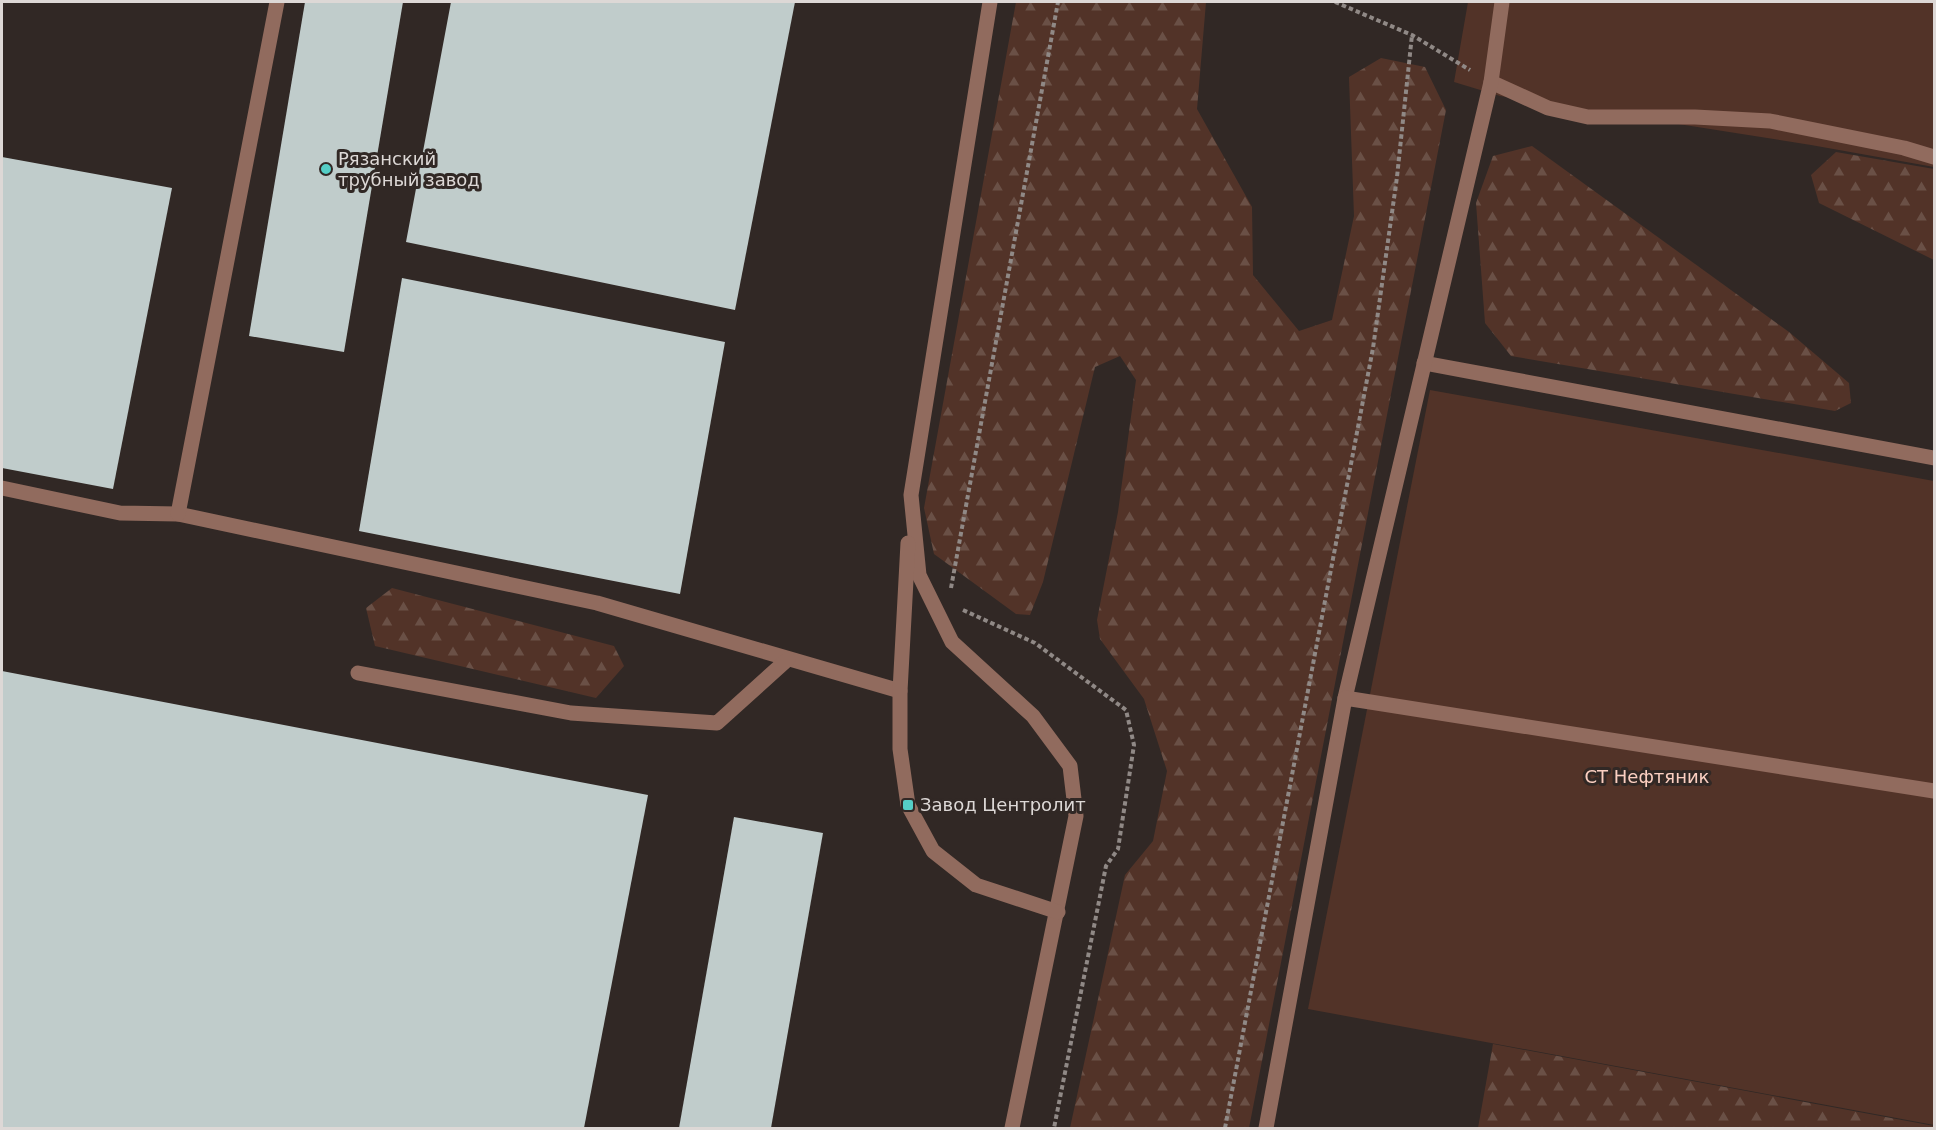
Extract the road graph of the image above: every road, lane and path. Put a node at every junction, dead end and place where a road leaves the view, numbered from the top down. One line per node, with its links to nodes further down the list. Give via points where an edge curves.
1 (277, 2): 13 (street)
2 (990, 2): 12 (street)
3 (1058, 2): 14 (path)
4 (1335, 2): 6 (path)
5 (1502, 2): 7 (street)
6 (1412, 35): 7 (path); 24 (path, via 1373,348)
7 (1491, 82): 8 (street, via 1548,108 1588,117 1770,121); 9 (street)
8 (1935, 157)
9 (1424, 363): 10 (street); 19 (street)
10 (1935, 458)
11 (2, 488): 13 (street, via 120,513)
12 (911, 495): 18 (street); 21 (street, via 920,576 952,642 1033,716 1070,766 1076,816)
13 (178, 514): 16 (street, via 597,603)
14 (951, 589)
15 (962, 609): 23 (path, via 1035,643 1126,710 1134,745 1118,849 1106,866)
16 (788, 658): 17 (street, via 717,723 571,713); 18 (street)
17 (358, 673)
18 (900, 691): 21 (street, via 900,749 908,805 933,851 976,885)
19 (1345, 698): 20 (street); 25 (street)
20 (1935, 791)
21 (1058, 912): 22 (street)
22 (1012, 1128)
23 (1054, 1128)
24 (1225, 1128)
25 (1266, 1128)

